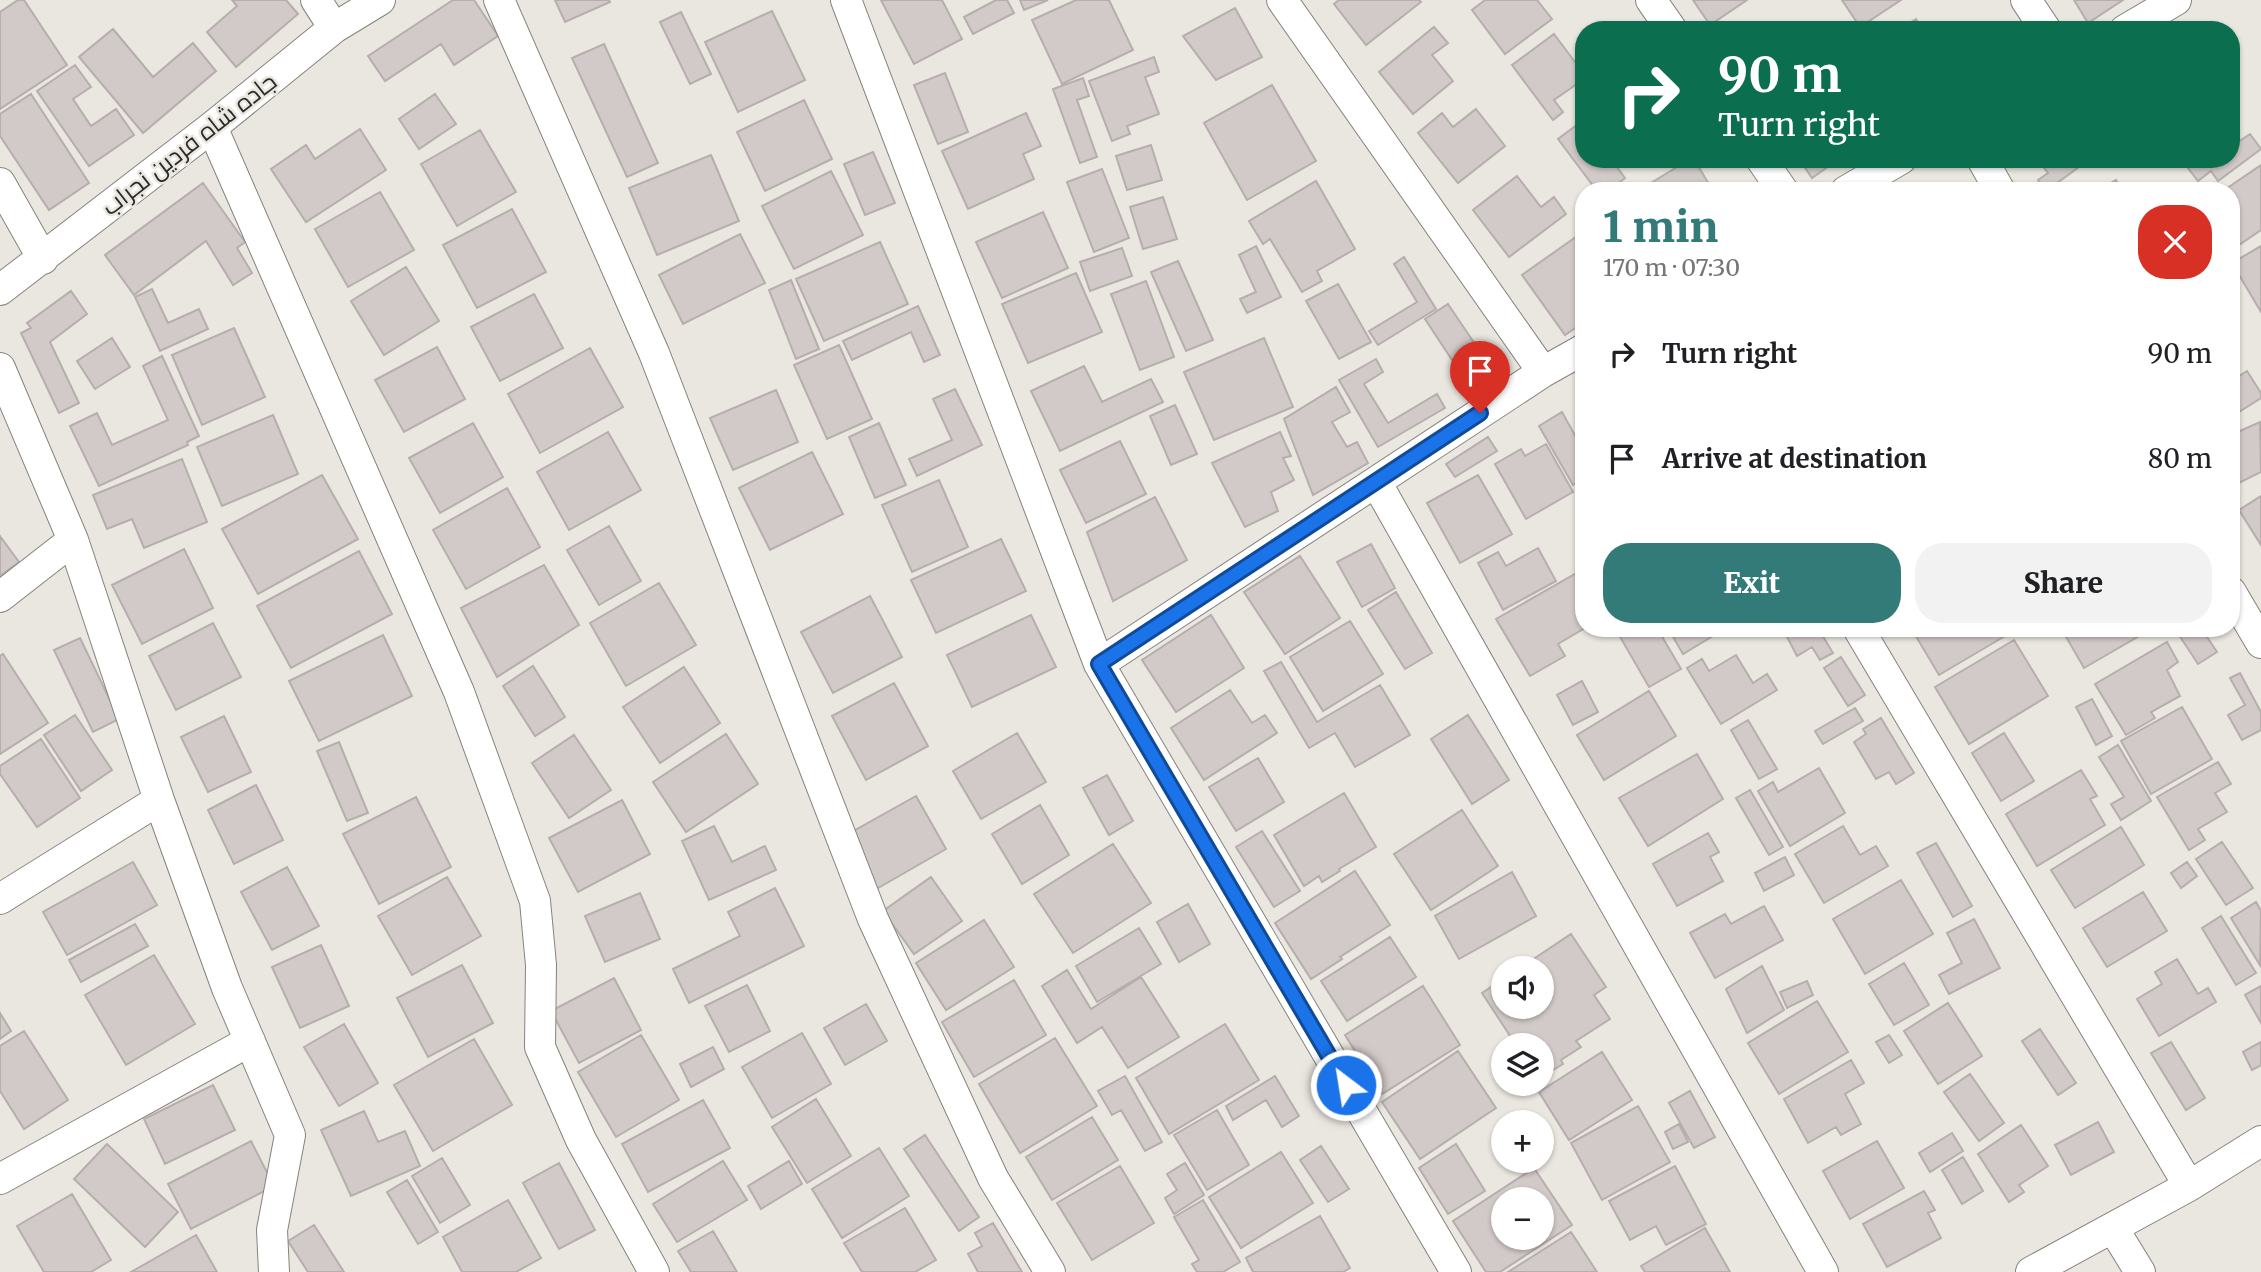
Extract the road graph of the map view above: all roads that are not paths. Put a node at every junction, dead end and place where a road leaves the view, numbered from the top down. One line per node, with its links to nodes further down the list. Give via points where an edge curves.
1 (316, 0): 12 (street)
2 (380, 0): 12 (street, جاده شاه فردین نجراب)
3 (499, 0): 38 (street, via 654,353 873,919 993,1178)
4 (846, 0): 28 (street)
5 (1282, 0): 21 (street)
6 (1651, 0): 9 (street)
7 (2026, 0): 10 (street)
8 (2176, 0): 11 (street)
9 (1666, 21)
10 (2040, 21)
11 (2140, 21)
12 (334, 28): 13 (street, جاده شاه فردین نجراب)
13 (212, 127): 17 (street, جاده شاه فردین نجراب); 37 (street, via 459,692 534,901 541,965 540,1047 581,1140)
14 (1886, 168): 15 (street)
15 (1861, 182)
16 (0, 183): 17 (street)
17 (43, 259): 18 (street, جاده شاه فردین نجراب)
18 (0, 290)
19 (1575, 354): 21 (street)
20 (0, 368): 23 (street)
21 (1543, 372): 22 (street)
22 (1376, 482): 28 (street); 40 (street)
23 (73, 540): 24 (street); 29 (street)
24 (0, 597)
25 (2240, 607): 27 (street)
26 (1863, 637): 34 (street)
27 (2261, 643)
28 (1099, 664): 39 (street)
29 (159, 800): 30 (street); 31 (street)
30 (0, 899)
31 (250, 1041): 33 (street); 36 (street, via 290,1135 272,1230)
32 (2261, 1141): 34 (street)
33 (0, 1179)
34 (2189, 1186): 35 (street)
35 (2113, 1228): 41 (street); 42 (street)
36 (274, 1272)
37 (654, 1272)
38 (1050, 1272)
39 (1457, 1272)
40 (1823, 1272)
41 (2031, 1272)
42 (2140, 1272)

